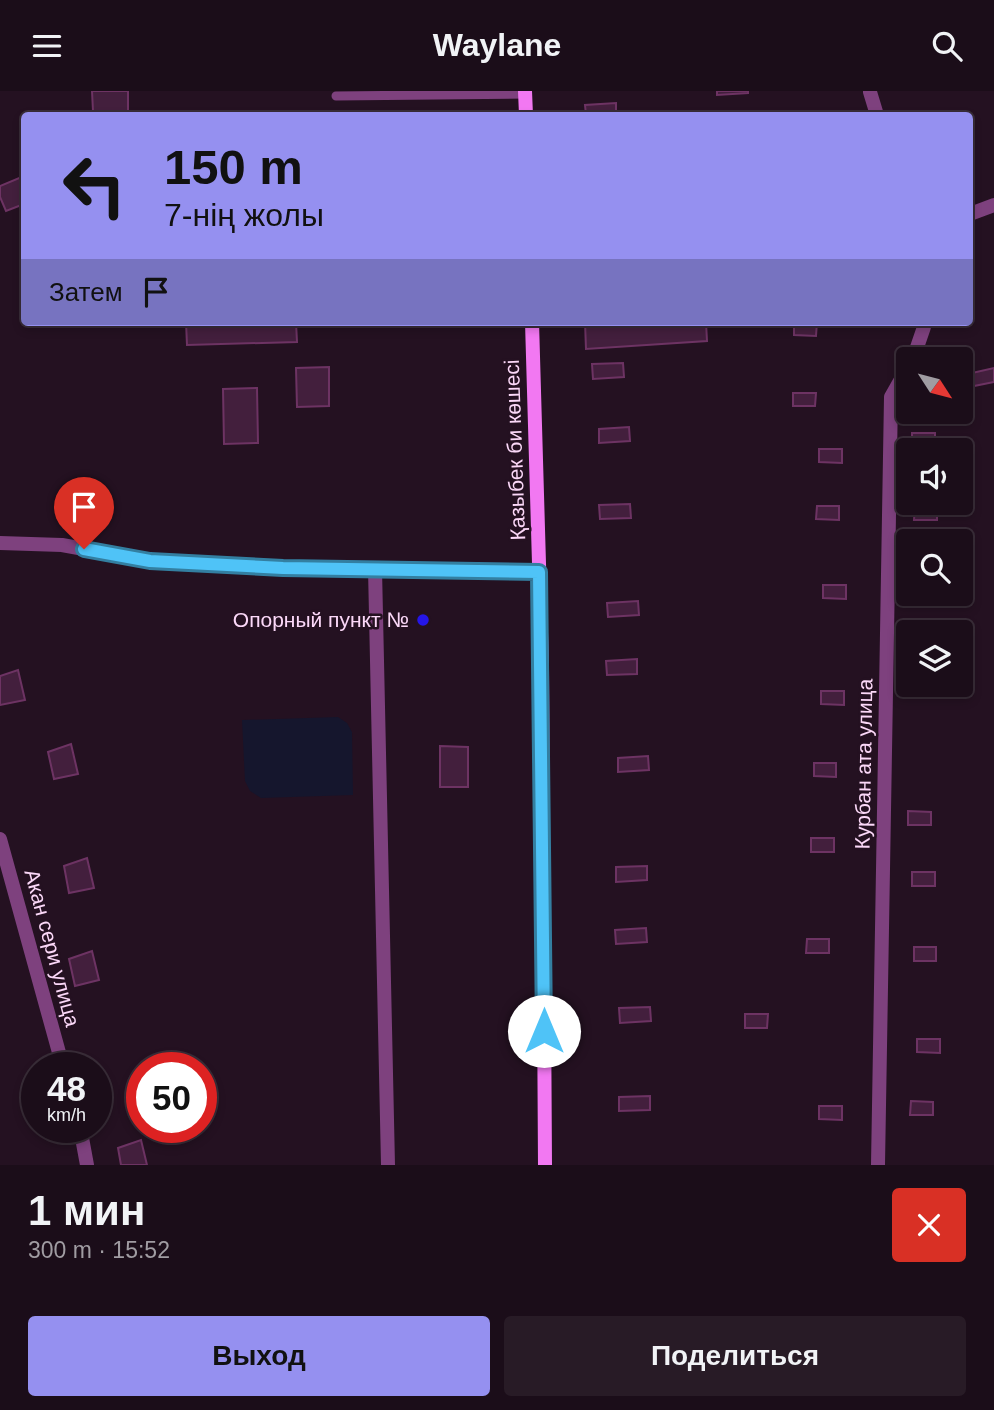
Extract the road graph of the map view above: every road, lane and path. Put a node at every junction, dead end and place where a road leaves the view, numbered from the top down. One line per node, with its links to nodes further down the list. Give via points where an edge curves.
1 (870, 92): 6 (street)
2 (385, 93): 3 (lane); 4 (lane)
3 (526, 93): 5 (main road)
4 (336, 96)
5 (526, 112)
6 (876, 112)
7 (994, 205): 8 (street)
8 (973, 213)
9 (532, 326): 15 (main road, Қазыбек би көшесі)
10 (924, 326): 11 (street)
11 (917, 347)
12 (896, 388): 22 (street, Курбан ата улица, via 891,397)
13 (0, 543): 14 (street, via 62,545 150,561)
14 (375, 569): 15 (street); 20 (street)
15 (539, 572): 21 (main road, Қазыбек би көшесі)
16 (0, 839): 17 (street, Акан сери улица)
17 (59, 1052)
18 (83, 1143): 19 (street)
19 (87, 1165)
20 (388, 1165)
21 (545, 1165)
22 (878, 1165)

